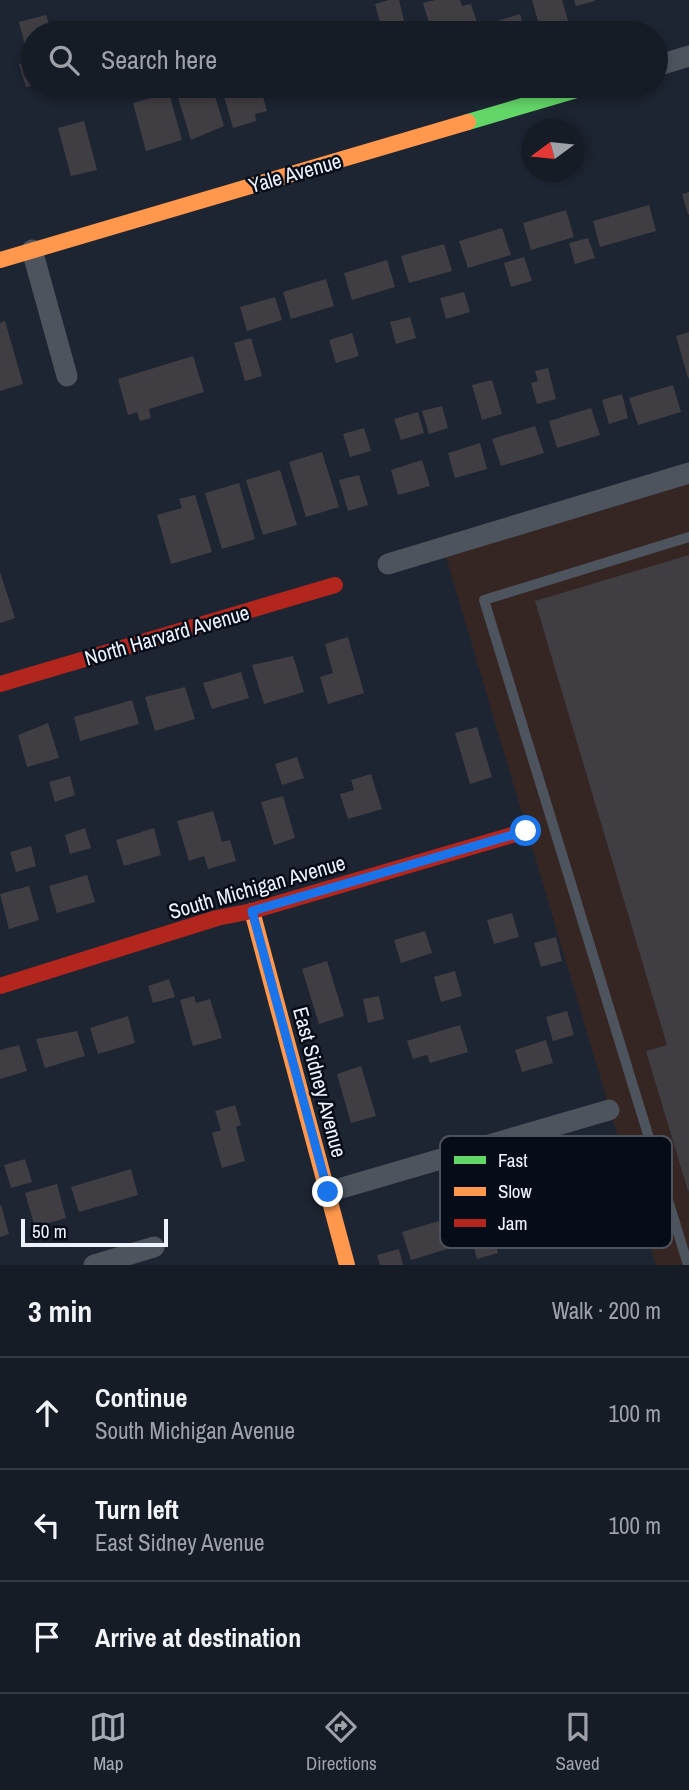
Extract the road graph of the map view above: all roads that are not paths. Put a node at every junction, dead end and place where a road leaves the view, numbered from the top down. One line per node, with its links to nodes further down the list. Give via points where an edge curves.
1 (689, 57): 2 (street)
2 (668, 63)
3 (549, 98): 4 (street, Yale Avenue)
4 (32, 250): 5 (street, Yale Avenue); 6 (street)
5 (0, 260)
6 (67, 376)
7 (689, 473): 9 (street)
8 (689, 537): 17 (lane, via 484,600)
9 (388, 564)
10 (335, 585): 11 (street, North Harvard Avenue)
11 (0, 684)
12 (526, 831): 13 (street, South Michigan Avenue)
13 (252, 911): 14 (street, South Michigan Avenue); 19 (street, East Sidney Avenue)
14 (0, 986)
15 (609, 1110): 16 (street)
16 (520, 1136)
17 (648, 1136)
18 (440, 1159): 19 (street)
19 (328, 1192): 23 (street, East Sidney Avenue)
20 (672, 1213): 24 (lane)
21 (154, 1247): 22 (street)
22 (94, 1265)
23 (347, 1265)
24 (688, 1265)

